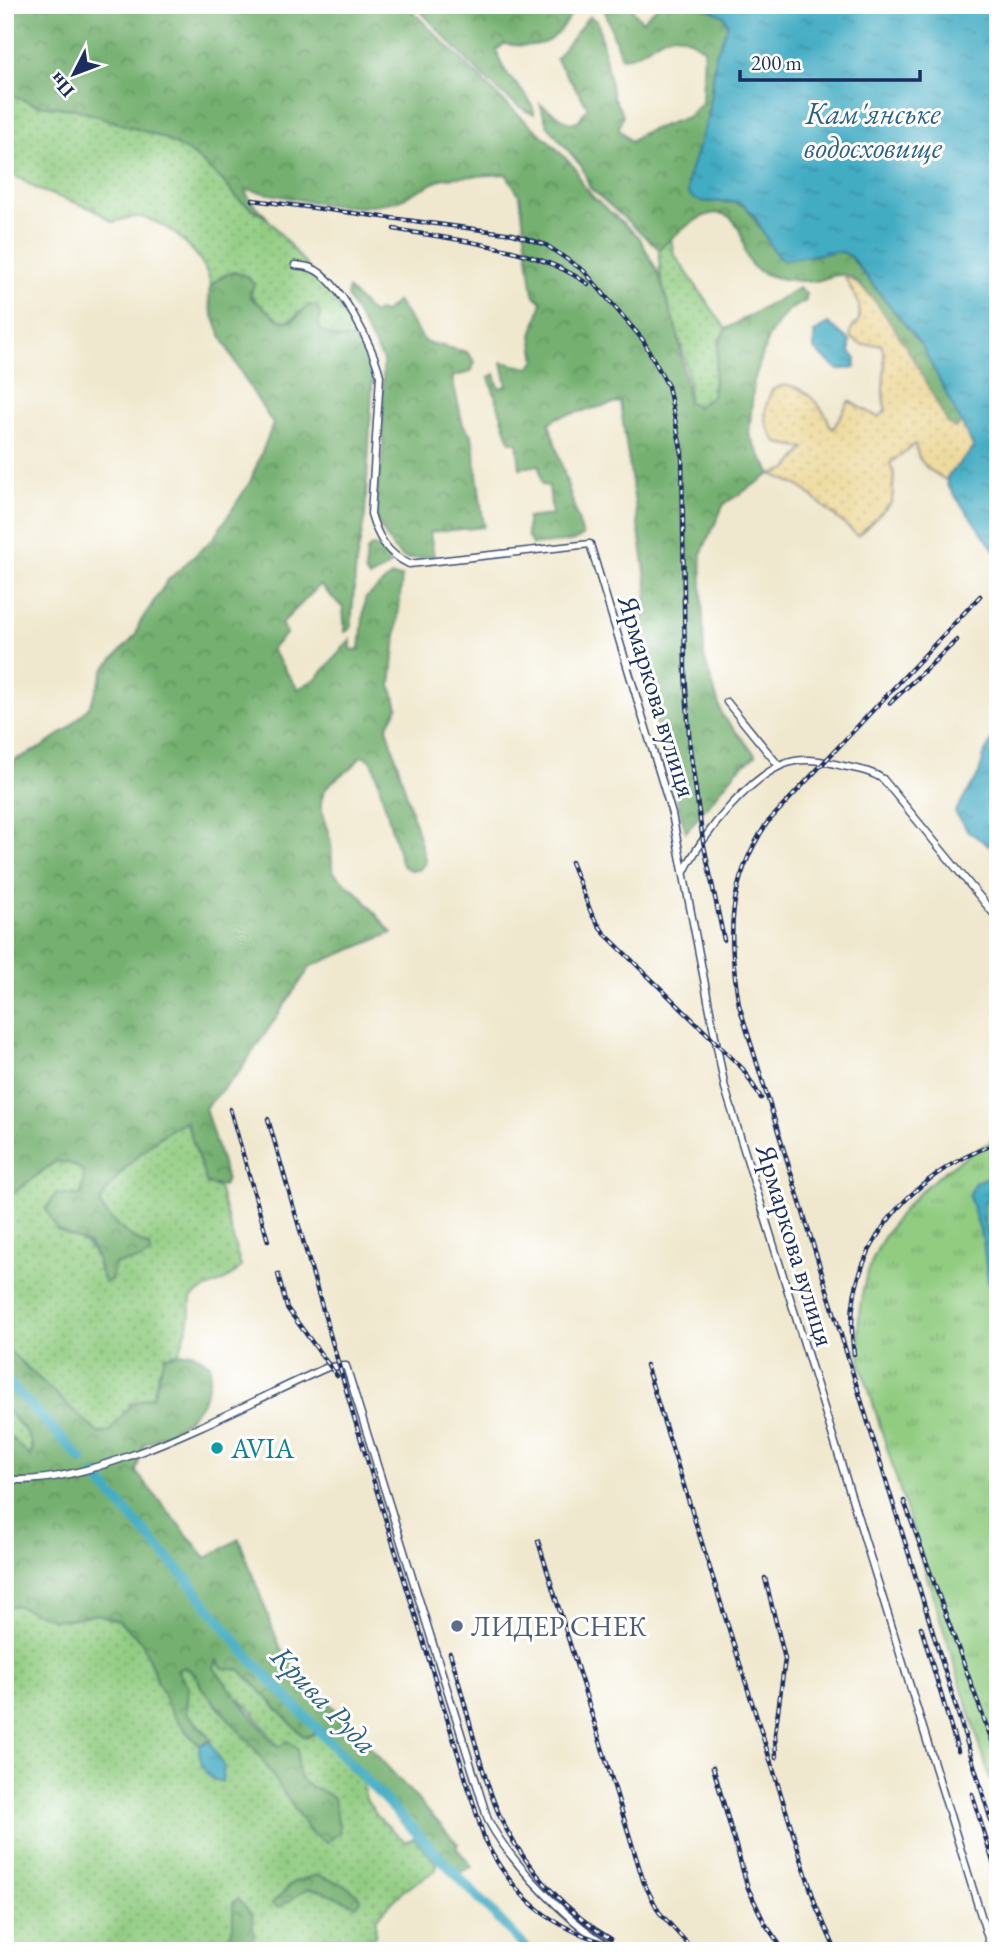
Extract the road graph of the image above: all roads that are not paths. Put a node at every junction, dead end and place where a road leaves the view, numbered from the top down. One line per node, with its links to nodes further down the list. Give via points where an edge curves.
1 (295, 265): 4 (street, Ярмаркова вулиця, via 313,268 332,285 375,356 380,376 371,514 377,533 396,558 409,564 590,544 672,814)
2 (727, 702): 3 (street)
3 (779, 765): 4 (street, via 760,777 725,815); 5 (street, via 816,760 883,779)
4 (684, 872): 8 (street, Ярмаркова вулиця, via 725,1088)
5 (998, 919)
6 (5, 1479): 7 (street, via 55,1478 147,1448 328,1367 346,1366 488,1820 505,1847 573,1921)
7 (618, 1951)
8 (992, 1951)

